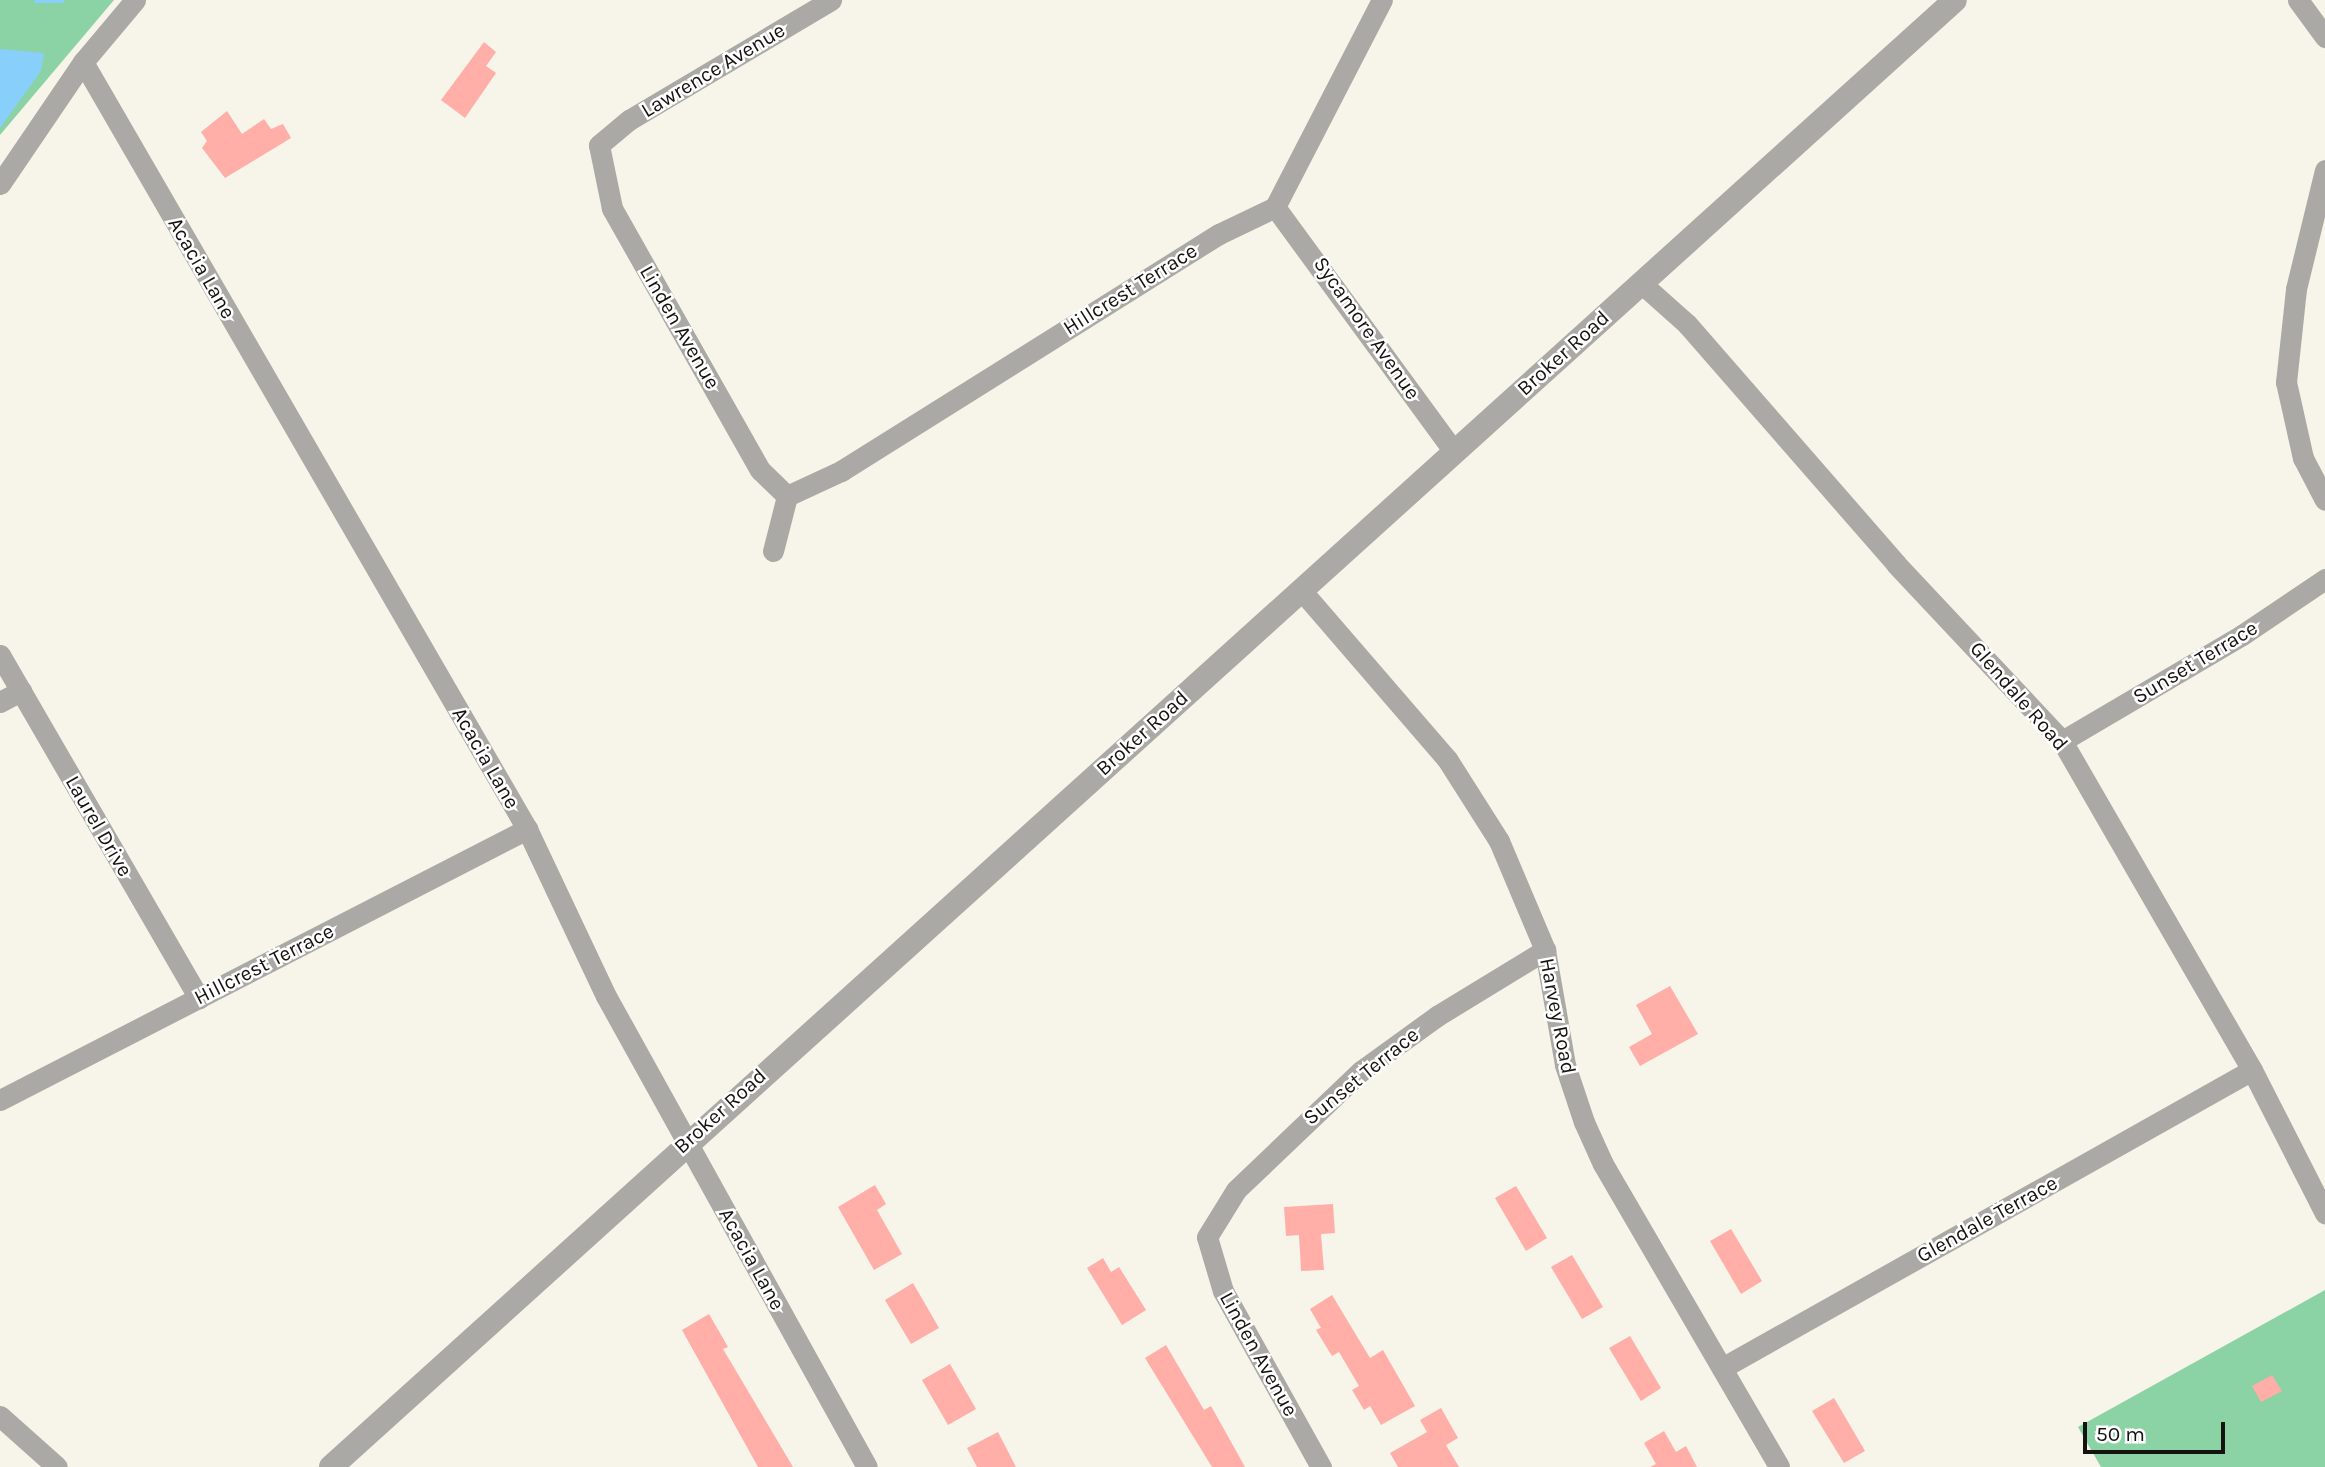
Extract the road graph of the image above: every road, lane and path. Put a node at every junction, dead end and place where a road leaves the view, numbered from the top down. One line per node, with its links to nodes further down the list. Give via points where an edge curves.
1 (135, 0): 7 (street)
2 (831, 0): 8 (street, Lawrence Avenue, via 629,120)
3 (1382, 0): 11 (street)
4 (1955, 0): 12 (street, Broker Road)
5 (2298, 0): 6 (street)
6 (2325, 37)
7 (83, 62): 10 (street); 23 (street, Acacia Lane)
8 (599, 145): 14 (street, Linden Avenue, via 612,208 760,470)
9 (2325, 170): 15 (street, via 2296,289 2286,382 2303,458)
10 (0, 184)
11 (1275, 208): 13 (street, Sycamore Avenue); 14 (street, Hillcrest Terrace, via 1219,234 841,471)
12 (1641, 283): 13 (street, Broker Road); 22 (street, Glendale Road, via 1687,324 1896,564)
13 (1454, 452): 18 (street, Broker Road)
14 (787, 496): 16 (street)
15 (2325, 500)
16 (773, 551)
17 (2325, 579): 22 (street, Sunset Terrace, via 2242,635)
18 (1301, 590): 24 (street, Harvey Road, via 1447,759 1499,841); 28 (street, Broker Road)
19 (0, 655): 20 (street, Laurel Drive)
20 (21, 691): 21 (street); 25 (street, Laurel Drive)
21 (0, 702)
22 (2062, 741): 26 (street, Glendale Road)
23 (527, 829): 25 (street, Hillcrest Terrace); 28 (street, Acacia Lane, via 606,996)
24 (1545, 950): 30 (street, Sunset Terrace, via 1437,1016 1361,1071 1236,1190); 31 (street, Harvey Road, via 1565,1065 1584,1122)
25 (199, 998): 27 (street, Hillcrest Terrace)
26 (2252, 1070): 29 (street, Glendale Road); 31 (street, Glendale Terrace)
27 (0, 1100)
28 (686, 1142): 34 (street, Broker Road); 35 (street, Acacia Lane)
29 (2325, 1213)
30 (1207, 1237): 36 (street, Linden Avenue, via 1223,1291)
31 (1722, 1368): 37 (street, Harvey Road)
32 (0, 1416): 33 (street)
33 (57, 1467)
34 (331, 1467)
35 (867, 1467)
36 (1321, 1467)
37 (1779, 1467)

